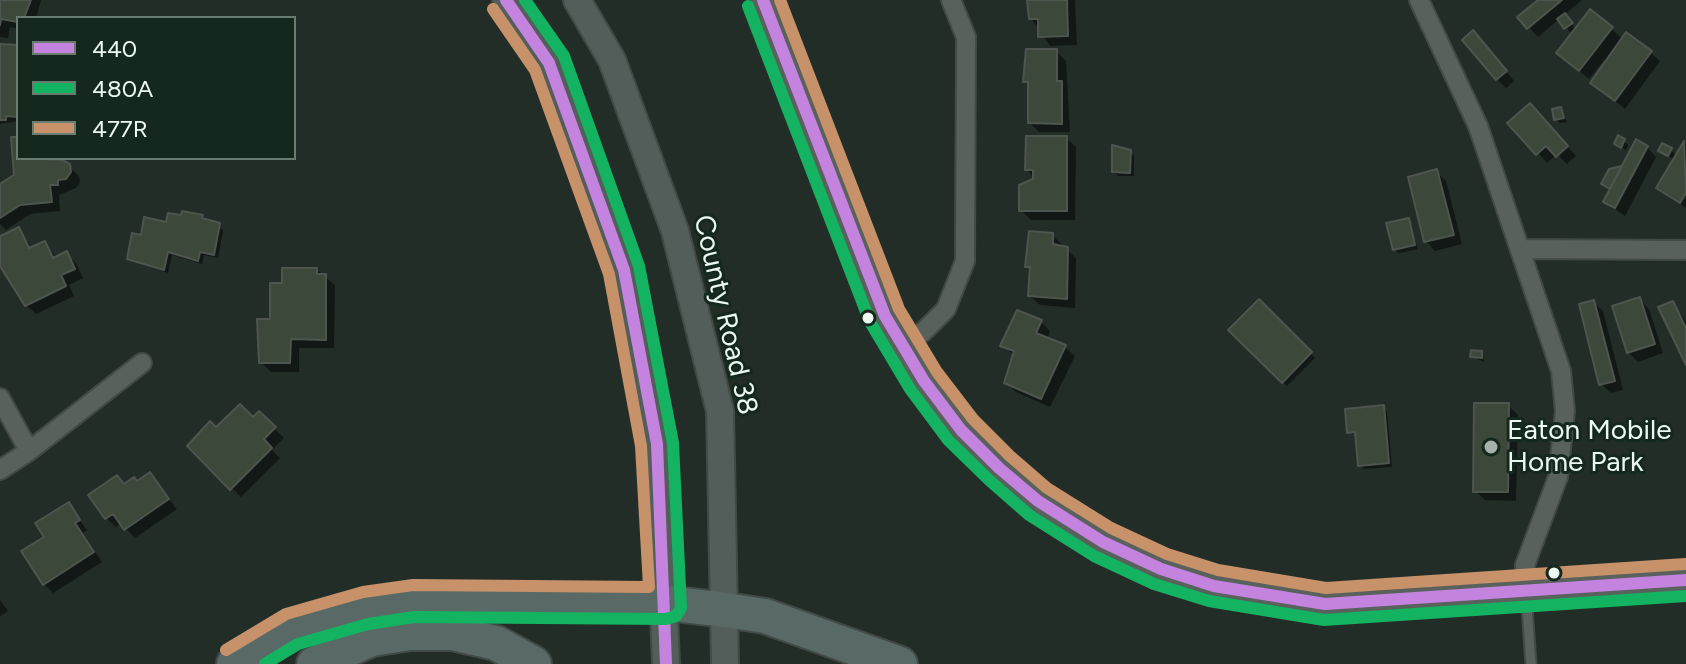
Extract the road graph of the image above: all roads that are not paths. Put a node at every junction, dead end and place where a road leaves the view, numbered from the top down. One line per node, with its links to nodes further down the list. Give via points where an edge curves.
1 (506, 0): 15 (main road, via 549,63 624,270 657,444)
2 (577, 0): 16 (main road, County Road 38, via 612,60 675,231 720,411)
3 (763, 0): 8 (street, via 885,316)
4 (951, 0): 8 (street, via 966,37 965,261 946,309)
5 (1419, 0): 6 (street, via 1478,126)
6 (1520, 249): 7 (street); 14 (street, via 1561,371 1565,411 1558,477 1525,565)
7 (1686, 250)
8 (902, 345): 14 (street, via 961,430 999,468 1090,534 1161,569 1253,595 1325,604)
9 (142, 363): 11 (street)
10 (0, 398): 11 (street)
11 (29, 451): 12 (street)
12 (0, 470)
13 (1686, 580): 14 (street)
14 (1526, 593): 23 (lane)
15 (666, 603): 16 (highway); 17 (highway, via 413,601 365,608 292,629); 20 (main road)
16 (726, 610): 21 (main road, County Road 38); 22 (highway, via 765,616)
17 (234, 664)
18 (314, 664): 19 (highway, via 372,639 410,633 452,633 496,643)
19 (534, 664)
20 (666, 664)
21 (725, 664)
22 (900, 664)
23 (1531, 664)

